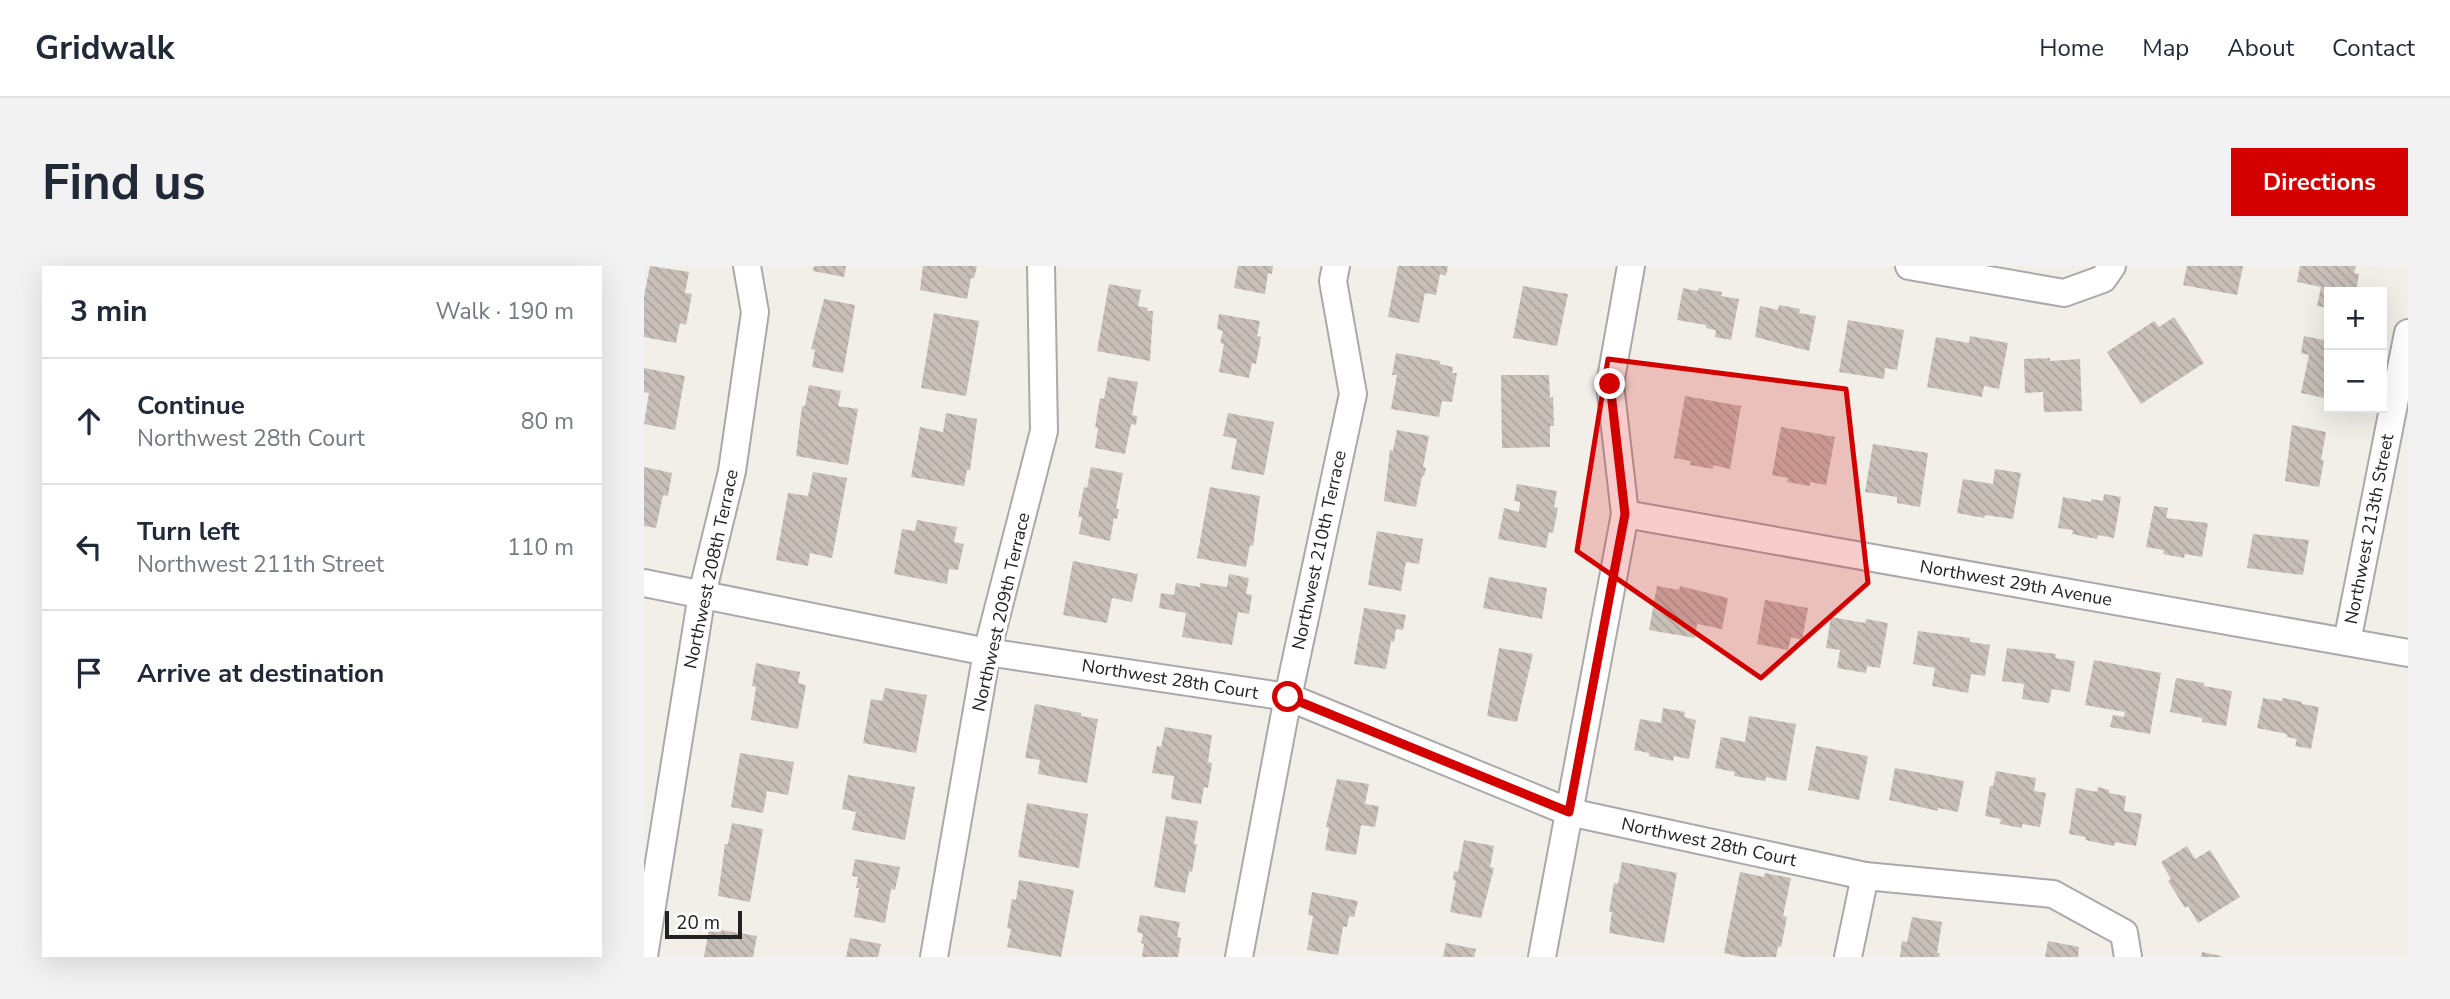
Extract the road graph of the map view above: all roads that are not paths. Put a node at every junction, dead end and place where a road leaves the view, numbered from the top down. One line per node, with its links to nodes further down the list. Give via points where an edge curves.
1 (747, 266): 10 (street, Northwest 208th Terrace, via 755,312 732,471)
2 (1041, 266): 12 (street, Northwest 209th Terrace, via 1044,431)
3 (1336, 266): 14 (street, Northwest 210th Terrace, via 1334,281 1353,394)
4 (1632, 266): 8 (street, via 1610,384)
5 (1909, 266): 6 (street, via 2064,293)
6 (2107, 273)
7 (2408, 333): 11 (street, Northwest 213th Street)
8 (1625, 514): 11 (street, Northwest 29th Avenue); 15 (street)
9 (644, 583): 10 (street, Northwest 28th Court)
10 (702, 594): 12 (street, Northwest 28th Court); 18 (street, Northwest 208th Terrace)
11 (2347, 642): 13 (street, Northwest 29th Avenue)
12 (988, 652): 14 (street, Northwest 28th Court); 19 (street, Northwest 209th Terrace)
13 (2408, 653)
14 (1288, 697): 15 (street, Northwest 28th Court); 20 (street, Northwest 210th Terrace)
15 (1569, 812): 16 (street, Northwest 28th Court); 21 (street)
16 (1865, 876): 17 (street, Northwest 28th Court, via 2053,894); 22 (street)
17 (2126, 945)
18 (644, 956)
19 (934, 957)
20 (1239, 957)
21 (1542, 957)
22 (1848, 957)

